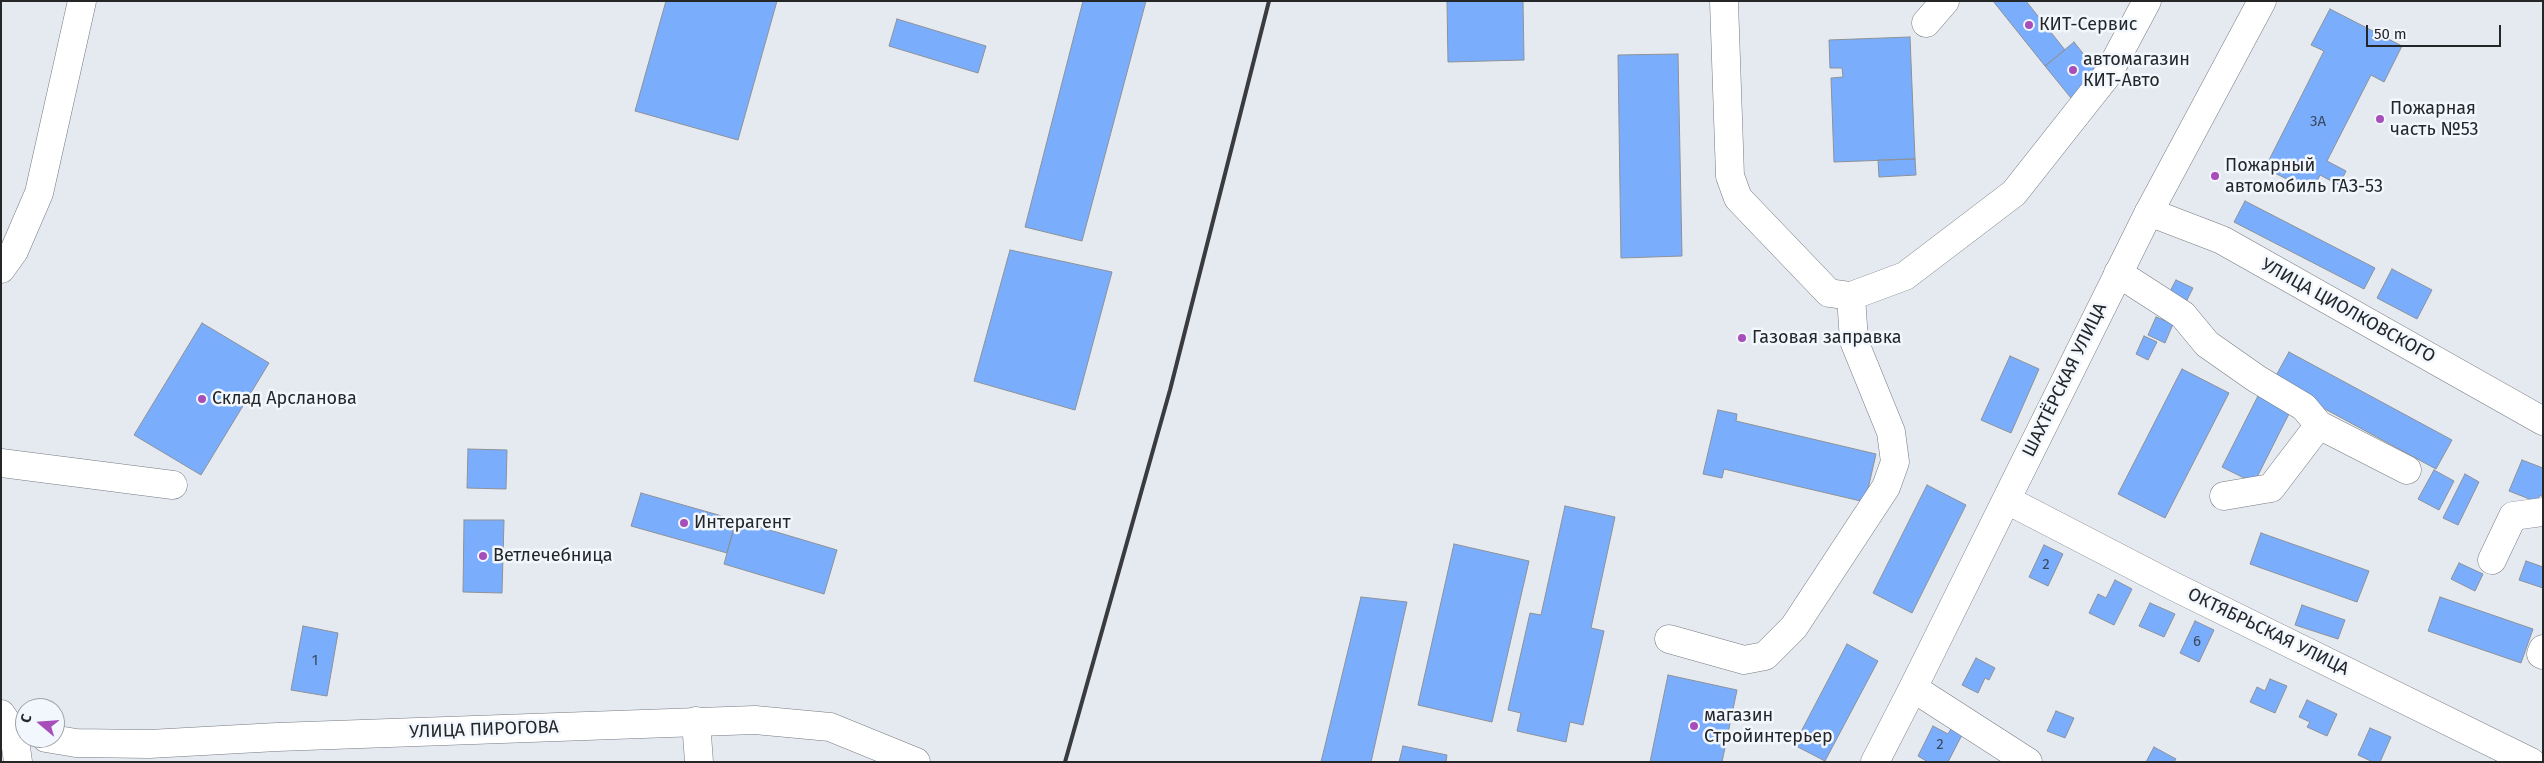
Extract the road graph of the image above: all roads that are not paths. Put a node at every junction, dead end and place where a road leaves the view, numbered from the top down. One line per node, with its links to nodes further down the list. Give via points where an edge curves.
1 (82, 1): 8 (main road, via 39,193 14,251)
2 (1724, 1): 10 (main road, via 1730,176 1738,198 1829,293)
3 (1945, 1): 6 (main road)
4 (2147, 1): 10 (main road, via 2108,74 2014,193 1906,276)
5 (2262, 1): 7 (main road, ШАХТЁРСКАЯ УЛИЦА)
6 (1926, 23)
7 (2149, 212): 9 (main road, ШАХТЁРСКАЯ УЛИЦА); 11 (main road, УЛИЦА ЦИОЛКОВСКОГО, via 2222,240)
8 (1, 269)
9 (2118, 273): 12 (main road, via 2183,314 2208,344 2257,380 2304,407); 17 (main road, ШАХТЁРСКАЯ УЛИЦА)
10 (1851, 296): 20 (main road, via 1854,341 1891,432 1895,462 1886,487 1794,627 1765,656 1744,660)
11 (2543, 421)
12 (2319, 425): 14 (main road); 16 (main road, via 2271,488)
13 (1, 463): 15 (main road)
14 (2407, 470)
15 (173, 485)
16 (2224, 496)
17 (2007, 500): 23 (main road, ШАХТЁРСКАЯ УЛИЦА); 32 (main road, ОКТЯБРЬСКАЯ УЛИЦА, via 2173,586)
18 (2543, 512): 19 (main road, via 2513,516)
19 (2492, 560)
20 (1669, 639)
21 (2543, 649): 22 (main road)
22 (2543, 655)
23 (1914, 688): 30 (main road, ШАХТЁРСКАЯ УЛИЦА); 31 (main road)
24 (696, 721): 26 (main road, УЛИЦА ПИРОГОВА, via 149,744); 28 (main road); 29 (main road, УЛИЦА ПИРОГОВА, via 754,720 830,727)
25 (13, 727): 27 (main road)
26 (65, 741)
27 (18, 762)
28 (699, 762)
29 (916, 762)
30 (1874, 762)
31 (2028, 762)
32 (2531, 762)

